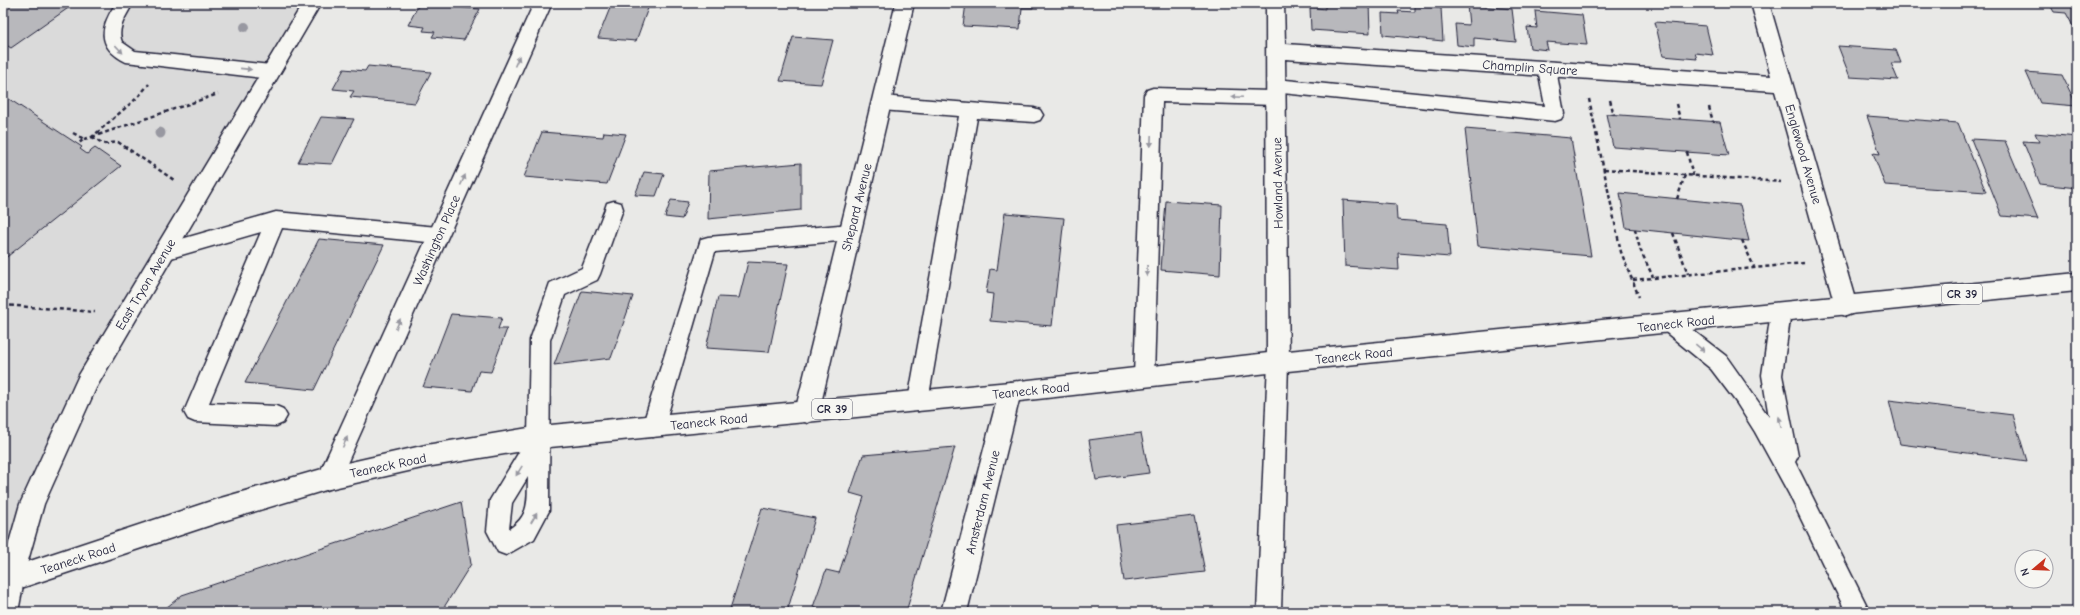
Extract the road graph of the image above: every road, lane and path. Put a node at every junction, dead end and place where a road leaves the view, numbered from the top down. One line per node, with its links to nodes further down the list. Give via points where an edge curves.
1 (125, 3): 8 (lane, one-way to 8, via 114,18 112,29 111,36 118,49 132,57)
2 (312, 3): 11 (street, East Tryon Avenue)
3 (543, 3): 39 (street, Washington Place, one-way to 3)
4 (905, 3): 17 (street, Shepard Avenue)
5 (1275, 3): 7 (street, Howland Avenue)
6 (1760, 3): 12 (street, Englewood Avenue)
7 (1275, 51): 9 (street, Champlin Square); 13 (street, Howland Avenue)
8 (168, 61): 11 (lane, one-way to 11); 24 (path, via 138,97)
9 (1547, 68): 10 (street, Champlin Square); 13 (lane, via 1555,114)
10 (1582, 71): 12 (street, Champlin Square); 28 (path)
11 (269, 74): 24 (path); 32 (street, East Tryon Avenue)
12 (1784, 84): 49 (street, Englewood Avenue)
13 (1276, 92): 53 (street, Howland Avenue); 54 (lane, one-way to 54, via 1153,95)
14 (1608, 93): 20 (path)
15 (1675, 98): 21 (path)
16 (1707, 101): 22 (path)
17 (881, 103): 18 (lane); 37 (street, Shepard Avenue)
18 (969, 110): 19 (lane); 56 (lane)
19 (1034, 115)
20 (1614, 115)
21 (1680, 119)
22 (1713, 122)
23 (73, 133): 25 (path)
24 (92, 137): 25 (path); 32 (path, via 104,144 118,142)
25 (84, 139): 26 (path)
26 (78, 144)
27 (1688, 152): 30 (path)
28 (1604, 169): 29 (path); 46 (path, via 1621,252)
29 (1685, 175): 30 (path); 33 (path)
30 (1693, 176): 31 (path)
31 (1787, 183)
32 (197, 196): 41 (street, East Tryon Avenue)
33 (1677, 198)
34 (614, 209): 60 (lane, via 590,274 558,289 540,340)
35 (276, 220): 39 (lane); 41 (lane); 58 (lane, via 195,412)
36 (1635, 229): 45 (path, via 1640,249)
37 (850, 232): 57 (street, Shepard Avenue); 59 (lane, via 708,245)
38 (1672, 233): 44 (path)
39 (438, 235): 62 (street, Washington Place, one-way to 39)
40 (1742, 240): 43 (path)
41 (164, 252): 51 (street, East Tryon Avenue)
42 (1810, 262): 43 (path)
43 (1754, 267): 44 (path)
44 (1688, 274): 45 (path)
45 (1653, 277): 46 (path)
46 (1632, 280): 52 (path)
47 (2077, 282): 49 (street, Teaneck Road / CR 39)
48 (3, 305): 51 (path)
49 (1846, 306): 50 (street, Teaneck Road / CR 39)
50 (1781, 312): 52 (street, Teaneck Road / CR 39); 61 (lane, one-way to 50, via 1772,375)
51 (127, 314): 63 (street, East Tryon Avenue, via 87,382 32,504)
52 (1660, 324): 53 (street, Teaneck Road / CR 39); 61 (lane, one-way to 61, via 1722,367 1766,431)
53 (1278, 362): 54 (street, Teaneck Road / CR 39); 66 (lane)
54 (1144, 377): 55 (street, Teaneck Road / CR 39)
55 (1010, 392): 56 (street, Teaneck Road / CR 39); 65 (street, Amsterdam Avenue)
56 (918, 401): 57 (street, Teaneck Road / CR 39)
57 (807, 412): 59 (street, Teaneck Road / CR 39)
58 (276, 416)
59 (653, 427): 60 (street, Teaneck Road / CR 39)
60 (540, 438): 62 (street, Teaneck Road / CR 39, via 426,456)
61 (1791, 474): 67 (lane)
62 (329, 478): 63 (street, Teaneck Road / CR 39, via 217,511)
63 (7, 581): 64 (street, East Tryon Avenue)
64 (4, 612)
65 (954, 612)
66 (1269, 612)
67 (1858, 612)

